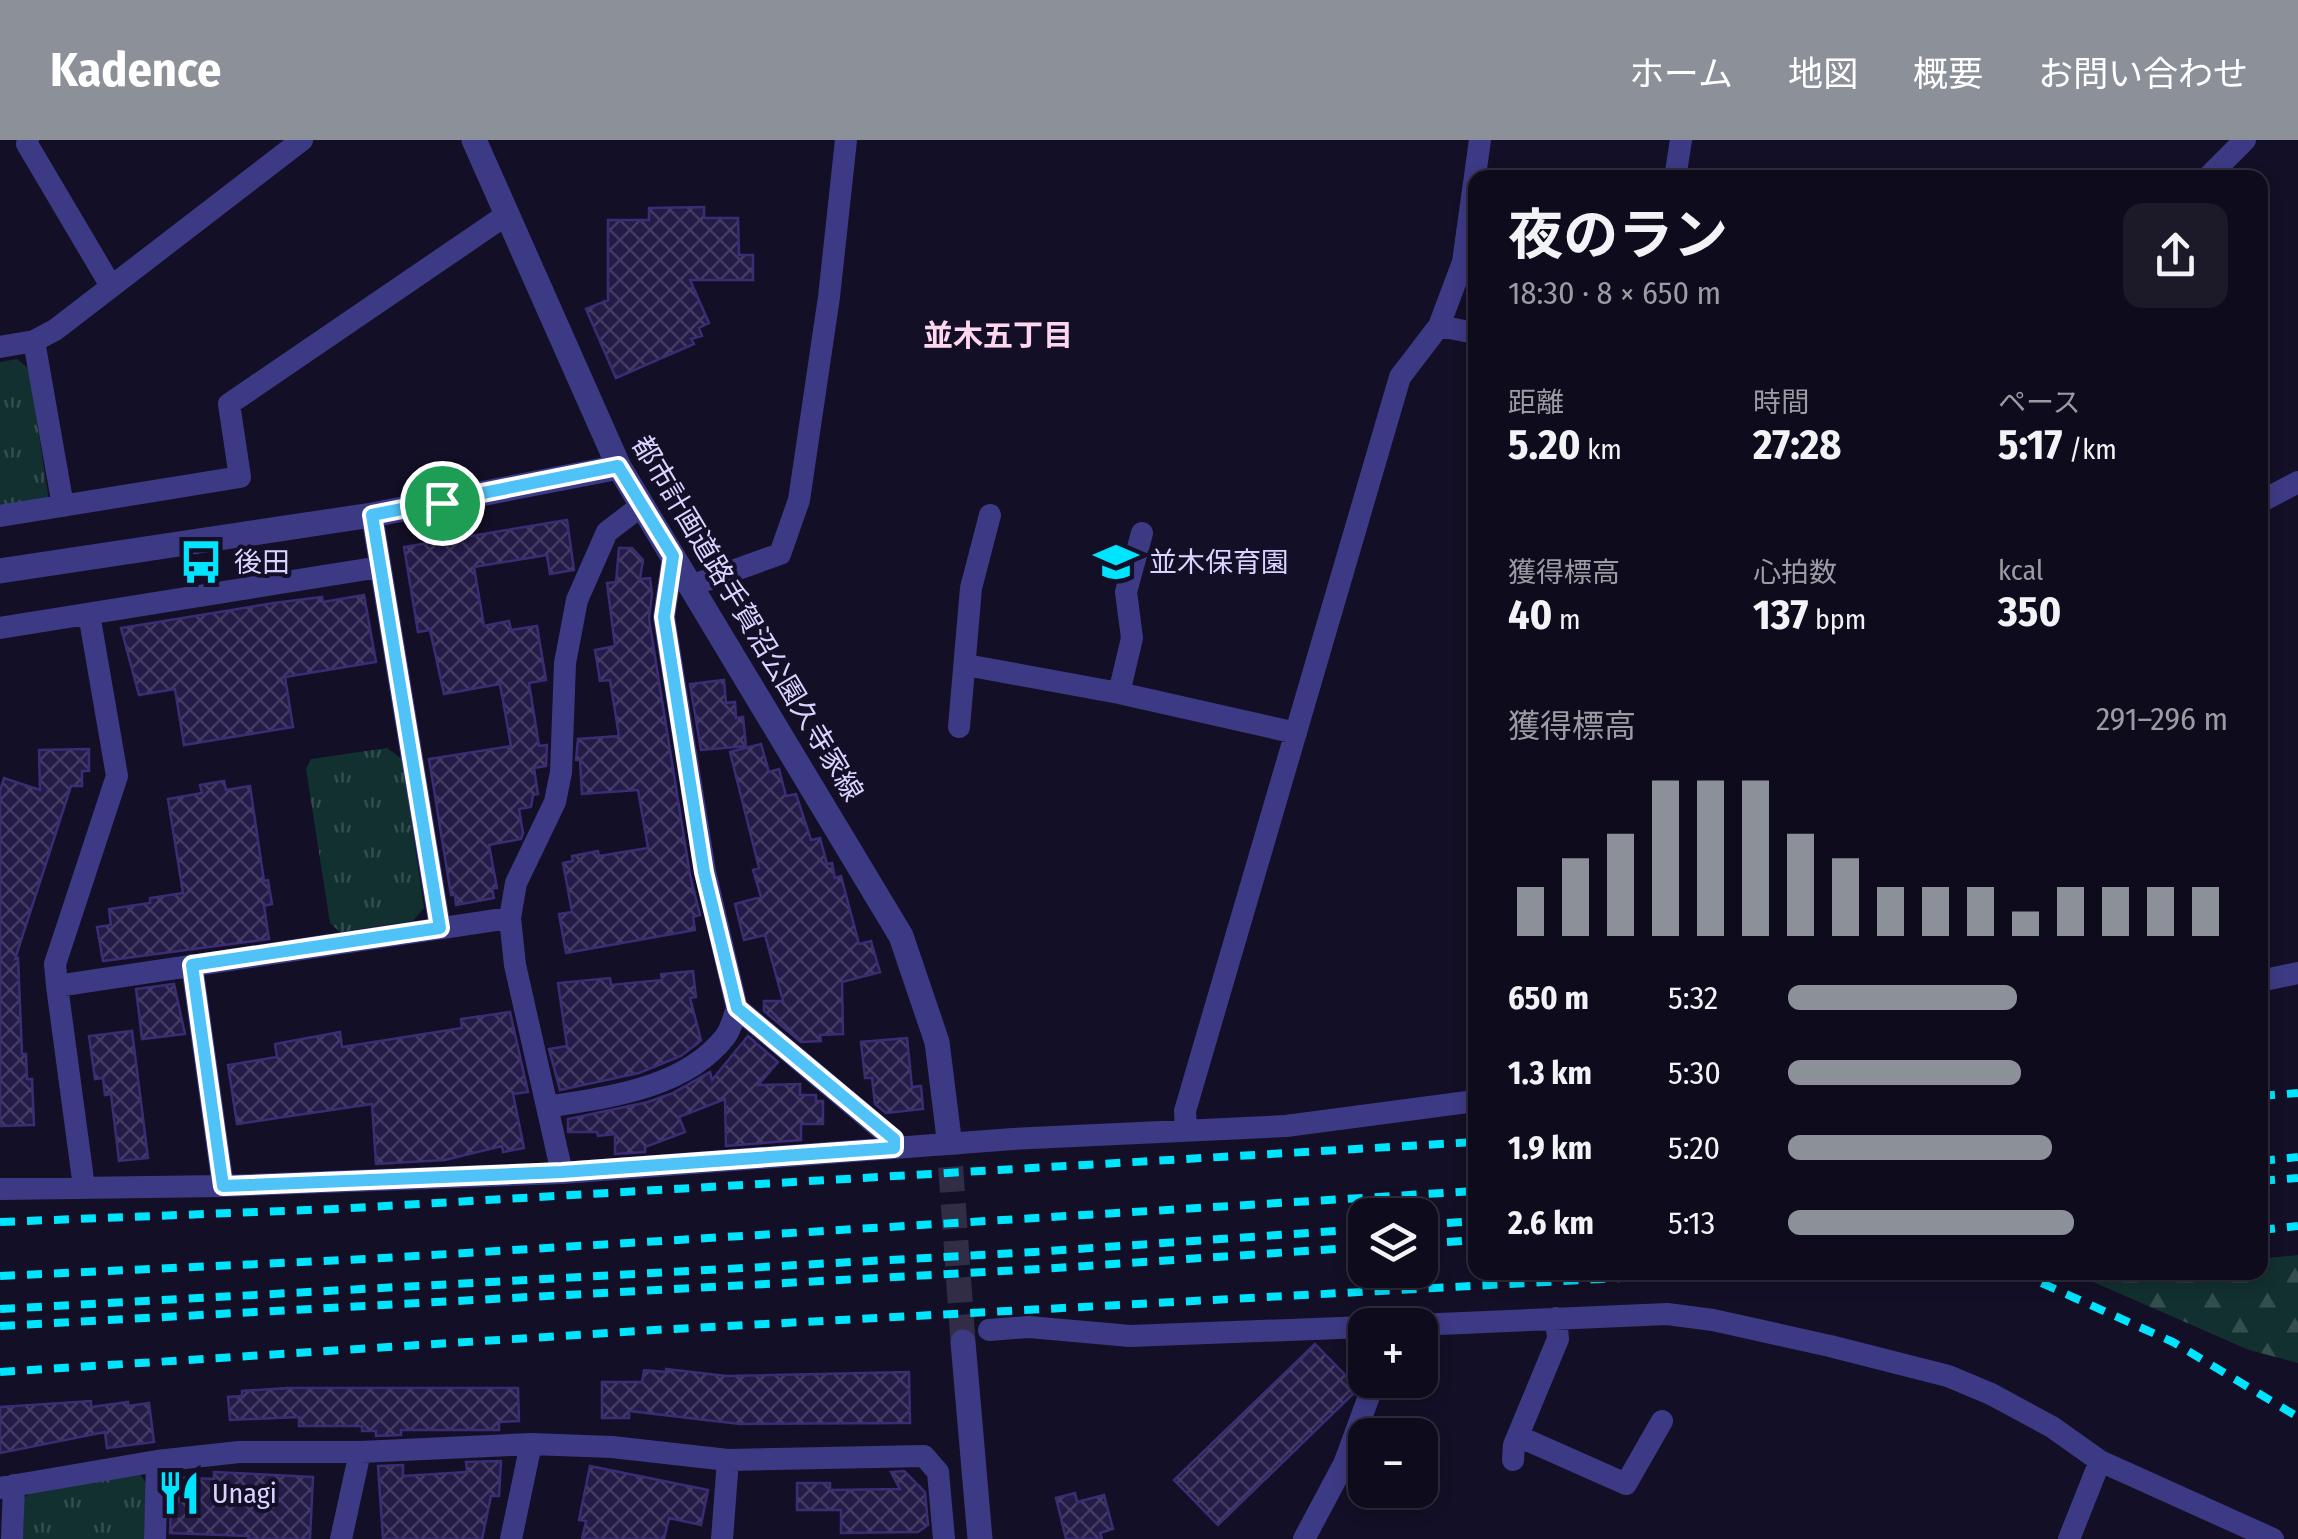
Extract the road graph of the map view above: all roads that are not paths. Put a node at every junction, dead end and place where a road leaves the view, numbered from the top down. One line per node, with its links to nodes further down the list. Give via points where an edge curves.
1 (28, 140): 13 (street)
2 (302, 140): 13 (street)
3 (474, 140): 11 (street, 都市計画道路手賀沼公園久寺家線)
4 (846, 140): 30 (street, via 799,500 780,554)
5 (1480, 140): 8 (street)
6 (1681, 140): 9 (street)
7 (2245, 140): 10 (street)
8 (1476, 170)
9 (1676, 170)
10 (2215, 170)
11 (506, 215): 18 (street, 都市計画道路手賀沼公園久寺家線); 21 (street, via 229,404 240,477)
12 (1468, 232): 14 (street, via 1464,262)
13 (111, 286): 16 (street)
14 (1439, 326): 15 (street); 36 (street, via 1400,377)
15 (1468, 332)
16 (34, 342): 17 (street); 21 (street)
17 (0, 347)
18 (618, 466): 22 (street, 都市計画道路手賀沼公園久寺家線); 23 (street)
19 (2298, 482): 20 (street)
20 (2268, 498)
21 (63, 506): 25 (street)
22 (641, 506): 27 (street, 都市計画道路手賀沼公園久寺家線); 37 (street, via 607,532 577,600 565,663 555,802 516,884)
23 (372, 515): 28 (street); 29 (street)
24 (990, 515): 33 (street, via 971,588)
25 (0, 516)
26 (1142, 533): 34 (street, via 1126,592 1132,638)
27 (673, 556): 30 (street, 都市計画道路手賀沼公園久寺家線); 43 (street, via 664,617 704,872)
28 (380, 567): 31 (street); 38 (street)
29 (0, 571)
30 (693, 585): 46 (street, 都市計画道路手賀沼公園久寺家線, via 901,936 937,1042)
31 (89, 614): 32 (street); 42 (street, via 116,776 55,964)
32 (0, 628)
33 (966, 664): 34 (street); 35 (street)
34 (1119, 693): 36 (street)
35 (959, 727)
36 (1296, 733): 47 (street, via 1185,1111)
37 (510, 918): 38 (street); 45 (street, via 514,965)
38 (440, 928): 39 (street)
39 (192, 965): 42 (street); 50 (street)
40 (2298, 973): 41 (street)
41 (2268, 979)
42 (57, 986): 51 (street)
43 (737, 1008): 45 (street, via 726,1036 692,1065 634,1092); 48 (street, via 894,1139)
44 (1468, 1102): 47 (street, via 1286,1126)
45 (547, 1107): 49 (street)
46 (948, 1130)
47 (1186, 1130): 48 (street)
48 (894, 1148): 49 (street)
49 (562, 1172): 50 (street)
50 (223, 1186): 51 (street)
51 (84, 1187): 52 (street)
52 (0, 1189)
53 (1556, 1318): 54 (street); 60 (street, via 1558,1339); 66 (street, via 1667,1314 1713,1320 1948,1376 2052,1427)
54 (1438, 1324)
55 (1348, 1328): 56 (street, via 1130,1336)
56 (989, 1330)
57 (963, 1342): 74 (street)
58 (1368, 1398): 75 (street, via 1344,1464)
59 (1662, 1421): 60 (street, via 1626,1484)
60 (1518, 1436): 64 (street)
61 (532, 1444): 62 (street); 63 (street); 71 (street)
62 (360, 1452): 65 (street, via 239,1452); 70 (street)
63 (728, 1460): 72 (street); 73 (street, via 924,1456 938,1472)
64 (1513, 1460)
65 (157, 1461): 67 (street); 69 (street)
66 (2100, 1461): 76 (street); 77 (street)
67 (7, 1486): 68 (street)
68 (12, 1539)
69 (154, 1539)
70 (342, 1539)
71 (511, 1539)
72 (722, 1539)
73 (944, 1539)
74 (980, 1539)
75 (1304, 1539)
76 (2069, 1539)
77 (2273, 1539)

